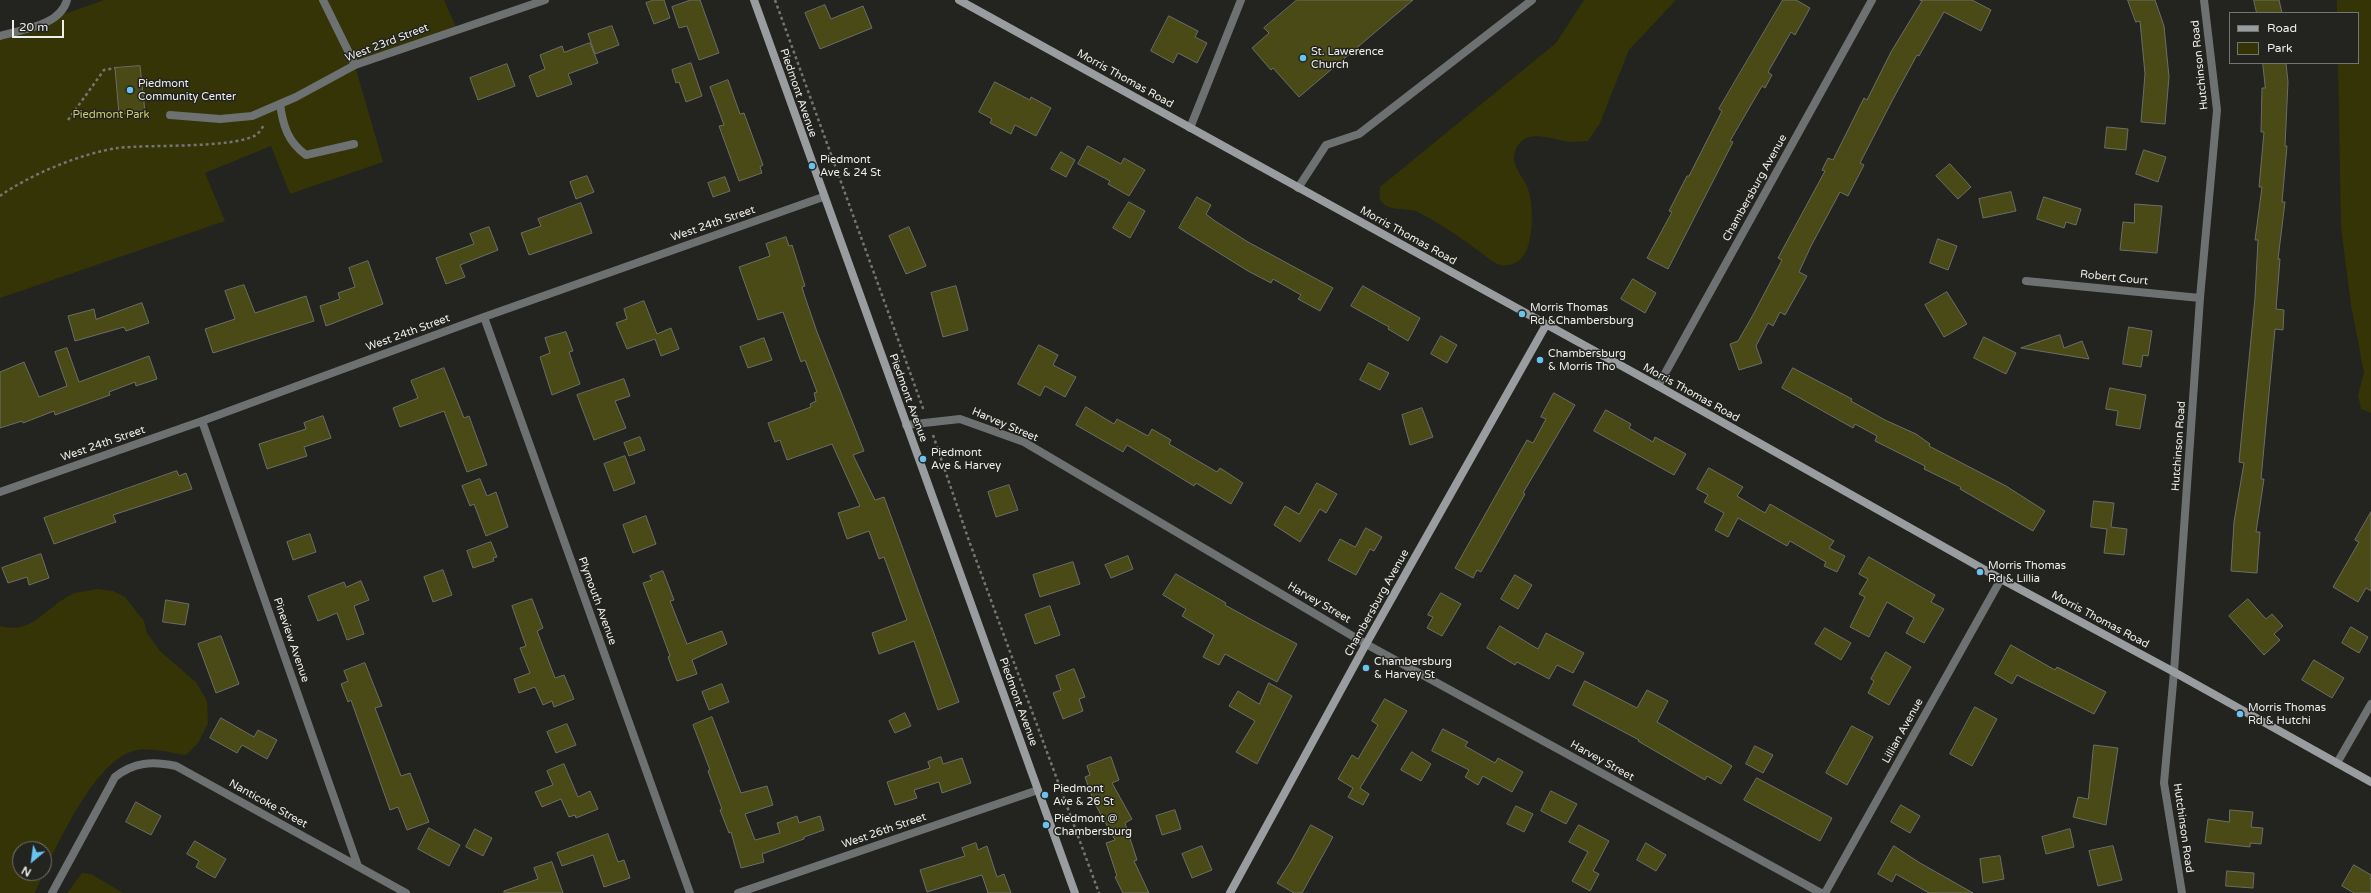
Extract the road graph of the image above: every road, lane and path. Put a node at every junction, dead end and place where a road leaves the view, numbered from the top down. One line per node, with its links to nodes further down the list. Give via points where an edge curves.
1 (67, 0): 11 (street, via 65,8 53,20)
2 (322, 0): 12 (street)
3 (545, 0): 12 (street, West 23rd Street)
4 (754, 0): 22 (main road, Piedmont Avenue)
5 (775, 0): 29 (path)
6 (959, 0): 18 (main road, Morris Thomas Road)
7 (1241, 0): 18 (street)
8 (1532, 0): 20 (street, via 1359,134 1326,145)
9 (1872, 0): 27 (street, Chambersburg Avenue)
10 (2204, 0): 24 (street, Hutchinson Road, via 2217,110)
11 (0, 36)
12 (355, 65): 14 (street, West 23rd Street)
13 (115, 68): 17 (path, via 104,70)
14 (280, 104): 15 (street, West 23rd Street); 19 (street, via 284,129 296,148 306,155)
15 (267, 109): 16 (street, West 23rd Street, via 252,116 220,119); 21 (path, via 265,124 257,134 235,141 117,148 86,156 45,172)
16 (170, 115)
17 (68, 120)
18 (1190, 128): 20 (main road, Morris Thomas Road)
19 (354, 144)
20 (1298, 188): 26 (main road, Morris Thomas Road)
21 (0, 196)
22 (823, 197): 25 (street, West 24th Street); 30 (main road, Piedmont Avenue)
23 (2026, 280): 24 (street, Robert Court)
24 (2200, 298): 34 (street, Hutchinson Road)
25 (484, 317): 28 (street, West 24th Street); 42 (street, Plymouth Avenue)
26 (1546, 325): 27 (main road, Morris Thomas Road); 33 (main road, Chambersburg Avenue)
27 (1658, 386): 32 (main road, Morris Thomas Road)
28 (202, 421): 31 (street, West 24th Street); 39 (street, Pineview Avenue)
29 (928, 422): 30 (street, Harvey Street); 33 (street, Harvey Street, via 960,419 1024,442); 45 (path)
30 (906, 425): 38 (main road, Piedmont Avenue)
31 (0, 492)
32 (2001, 579): 34 (main road, Morris Thomas Road); 48 (street, Lillian Avenue)
33 (1366, 644): 46 (main road, Chambersburg Avenue); 47 (street, Harvey Street)
34 (2174, 672): 36 (main road, Morris Thomas Road); 49 (street, Hutchinson Road, via 2164,782)
35 (2371, 704): 36 (street)
36 (2337, 763): 37 (main road, Morris Thomas Road)
37 (2371, 782)
38 (1038, 790): 43 (street, West 26th Street); 44 (main road, Piedmont Avenue)
39 (358, 866): 40 (street, Nanticoke Street, via 176,766 147,762 124,770 115,778); 41 (street, Nanticoke Street)
40 (52, 893)
41 (406, 893)
42 (690, 893)
43 (738, 893)
44 (1075, 893)
45 (1099, 893)
46 (1230, 893)
47 (1820, 893)
48 (1825, 893)
49 (2182, 893)

